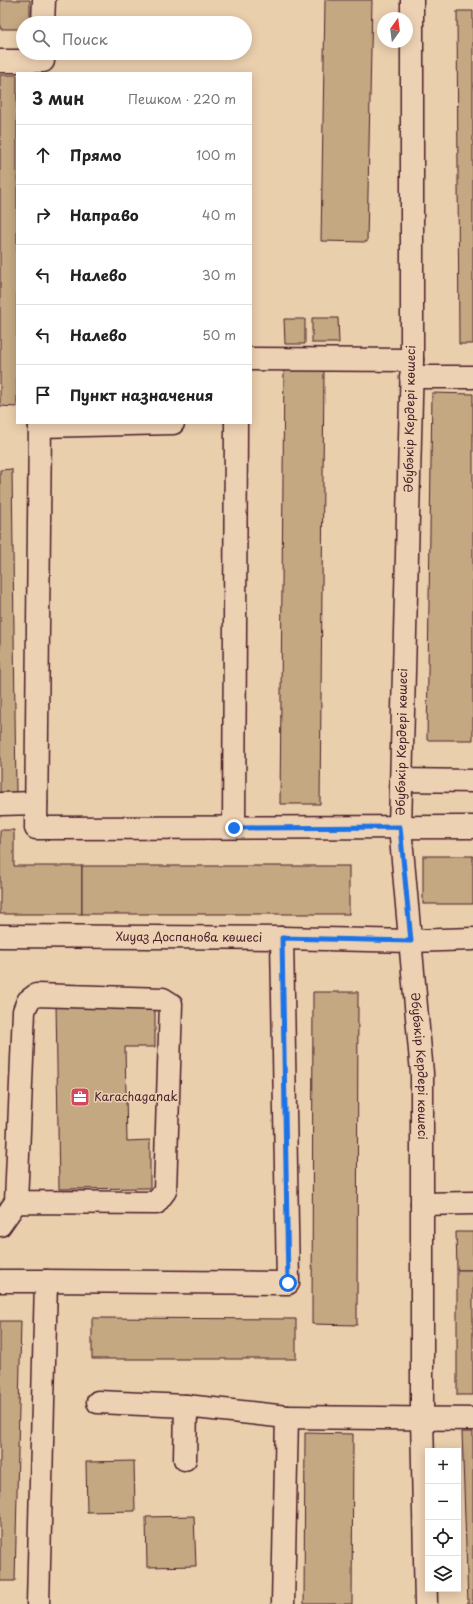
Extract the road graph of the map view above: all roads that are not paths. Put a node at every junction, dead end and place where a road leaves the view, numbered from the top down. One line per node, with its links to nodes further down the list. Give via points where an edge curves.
1 (44, 0): 3 (street)
2 (412, 0): 7 (street, Әбубәкір Кердері көшесі)
3 (43, 16)
4 (0, 62): 5 (street)
5 (43, 62)
6 (252, 359): 7 (street)
7 (411, 368): 8 (street); 12 (street, Әбубәкір Кердері көшесі)
8 (473, 377)
9 (106, 424): 11 (street)
10 (236, 424): 18 (street)
11 (40, 425): 15 (street)
12 (402, 780): 13 (street); 16 (street, Әбубәкір Кердері көшесі)
13 (473, 781)
14 (0, 804): 15 (street)
15 (36, 804): 18 (street, via 36,828)
16 (400, 827): 17 (street); 18 (street); 22 (street, Әбубәкір Кердері көшесі)
17 (473, 827)
18 (234, 828)
19 (0, 936): 20 (street, Хиуаз Доспанова көшесі)
20 (282, 938): 22 (street, Хиуаз Доспанова көшесі); 28 (street, via 288,1283)
21 (473, 939): 22 (street, Хиуаз Доспанова көшесі)
22 (411, 941): 25 (street, Әбубәкір Кердері көшесі, via 422,1073)
23 (16, 1202): 23 (street, via 24,1011 28,1001 36,995 164,999 171,1004 164,1191 156,1203); 26 (street)
24 (473, 1203): 25 (street)
25 (422, 1204): 32 (street, Әбубәкір Кердері көшесі)
26 (0, 1225)
27 (0, 1281): 28 (street)
28 (46, 1281): 35 (street)
29 (98, 1402): 30 (street)
30 (186, 1406): 31 (street); 34 (street)
31 (287, 1417): 32 (street); 36 (street)
32 (422, 1418): 33 (street); 37 (street, Әбубәкір Кердері көшесі)
33 (473, 1419)
34 (185, 1459)
35 (38, 1604)
36 (283, 1604)
37 (426, 1604)

